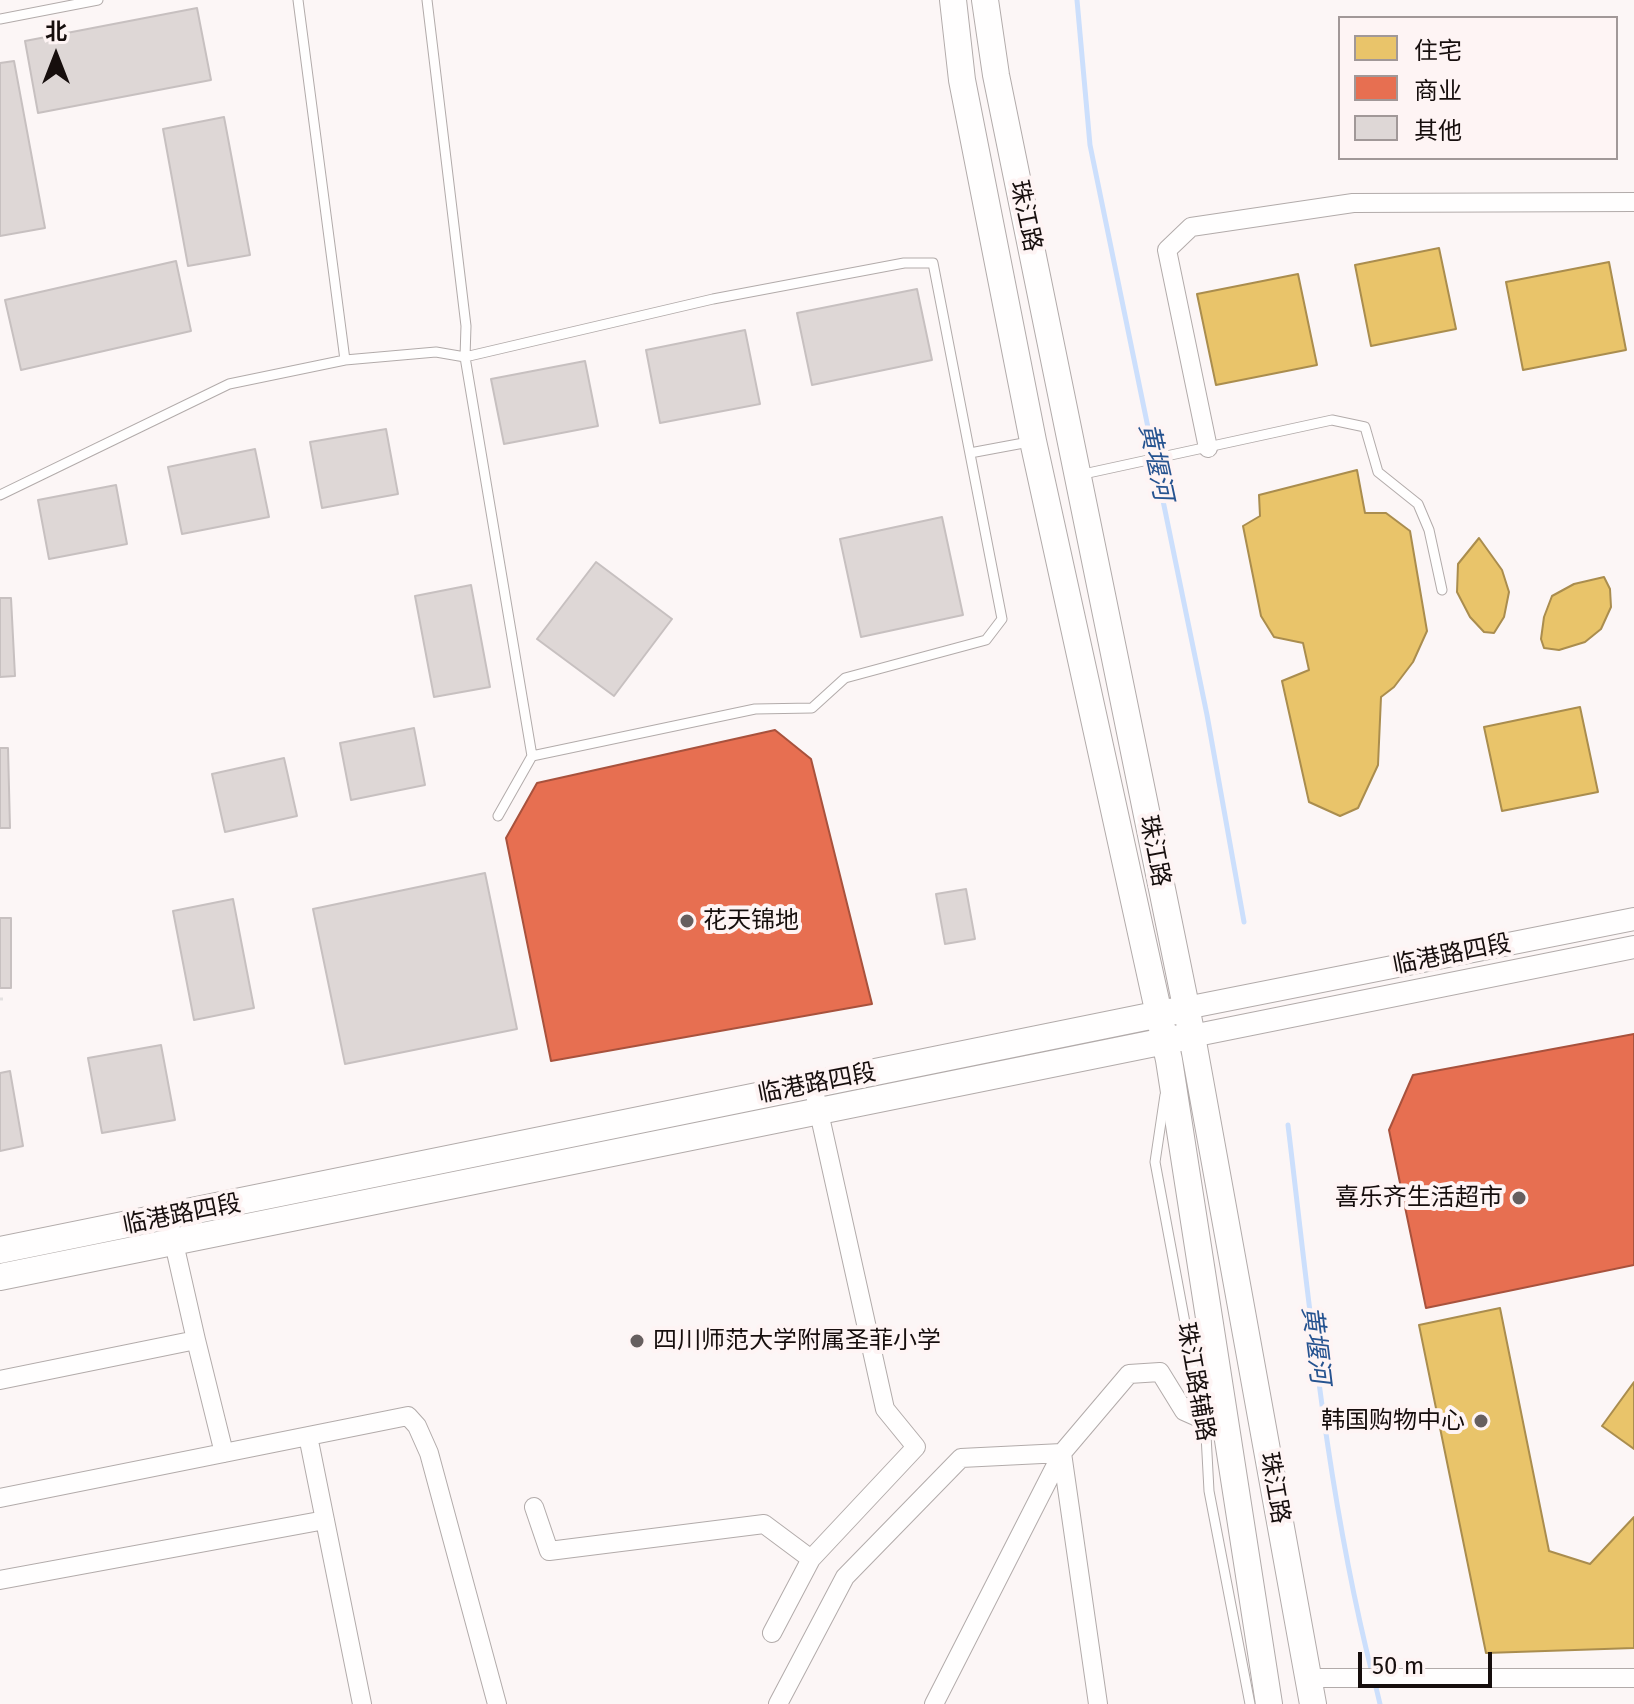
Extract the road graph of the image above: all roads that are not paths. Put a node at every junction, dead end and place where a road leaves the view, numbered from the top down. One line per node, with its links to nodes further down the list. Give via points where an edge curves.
1 (98, 0): 6 (lane)
2 (298, 0): 9 (lane)
3 (427, 0): 8 (lane, via 466,326)
4 (953, 0): 10 (main road, 珠江路, via 962,80)
5 (985, 0): 13 (main road, 珠江路)
6 (0, 19)
7 (1634, 202): 11 (street, via 1353,203 1191,227 1167,250)
8 (465, 357): 9 (lane, via 436,352); 12 (lane, via 713,299 904,263 933,263); 16 (lane)
9 (345, 360): 14 (lane, via 229,384)
10 (1033, 441): 12 (lane); 22 (main road, 珠江路)
11 (1208, 448): 13 (lane); 15 (lane, via 1332,420 1365,427 1378,472 1418,504)
12 (970, 453): 16 (lane, via 1002,619 986,640 845,678 812,708 755,709)
13 (1079, 475): 20 (main road, 珠江路)
14 (0, 495)
15 (1442, 590)
16 (532, 756): 17 (lane)
17 (498, 816)
18 (1634, 919): 20 (street, 临港路四段)
19 (1634, 947): 21 (street, 临港路四段)
20 (1186, 1008): 21 (main road, 珠江路); 22 (main road, 临港路四段)
21 (1192, 1036): 22 (main road, 临港路四段); 41 (main road, 珠江路)
22 (1165, 1039): 23 (main road, 临港路四段); 24 (main road, 临港路四段); 30 (lane, 珠江路辅路, via 1155,1162); 48 (main road, 珠江路)
23 (813, 1085): 24 (street); 25 (main road, 临港路四段)
24 (818, 1112): 25 (main road, 临港路四段); 37 (street, via 885,1409 916,1447)
25 (171, 1231): 26 (main road, 临港路四段); 27 (main road, 临港路四段); 28 (street)
26 (0, 1250)
27 (0, 1277)
28 (196, 1340): 29 (street); 32 (street)
29 (0, 1380)
30 (1202, 1419): 33 (street, via 1184,1411 1160,1372 1129,1374); 47 (lane, 珠江路辅路, via 1209,1491)
31 (308, 1436): 32 (street); 36 (street); 43 (street, via 408,1416 417,1426 429,1453)
32 (224, 1453): 34 (street)
33 (1062, 1453): 44 (street, via 961,1458 845,1577); 45 (street); 46 (street)
34 (0, 1498)
35 (534, 1507): 37 (street, via 549,1551 764,1524)
36 (325, 1520): 38 (street); 42 (street)
37 (811, 1559): 39 (street)
38 (0, 1580)
39 (772, 1633)
40 (1634, 1678): 41 (street, via 1345,1678)
41 (1311, 1691)
42 (362, 1704)
43 (497, 1704)
44 (778, 1704)
45 (934, 1704)
46 (1098, 1704)
47 (1250, 1704)
48 (1269, 1704)

